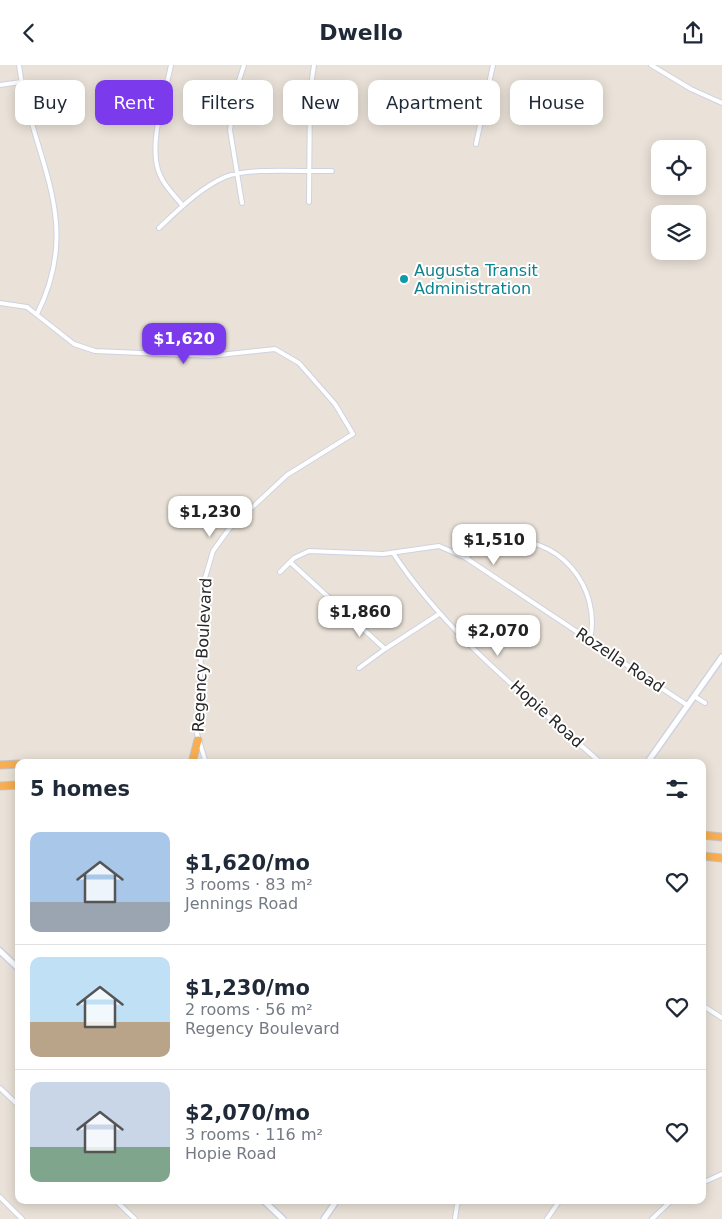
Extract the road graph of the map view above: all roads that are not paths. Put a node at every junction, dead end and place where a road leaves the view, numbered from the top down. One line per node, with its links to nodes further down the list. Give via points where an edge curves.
1 (19, 65): 7 (street)
2 (171, 65): 20 (street, via 156,140 156,157 160,176)
3 (244, 65): 17 (street, via 231,120 231,144)
4 (314, 65): 16 (street, via 310,93)
5 (493, 65): 8 (street)
6 (651, 65): 11 (street)
7 (21, 80)
8 (490, 80)
9 (15, 84): 10 (street)
10 (0, 85)
11 (722, 103)
12 (32, 125): 23 (street, via 56,206 54,261)
13 (480, 125): 14 (street)
14 (476, 144)
15 (332, 171): 16 (street)
16 (310, 172): 17 (street); 18 (street)
17 (237, 174): 19 (street); 20 (street, via 213,183)
18 (309, 202)
19 (242, 203)
20 (183, 206): 21 (street)
21 (159, 228)
22 (0, 303): 23 (street, via 24,306)
23 (37, 314): 36 (street, Regency Boulevard, via 74,344 105,352 210,356 266,348 279,350 298,362 325,392 353,434 287,475 229,529 213,551 205,578)
24 (394, 553): 25 (street, Rozella Road, via 439,546); 26 (street, Rozella Road, via 309,551); 28 (street, Hopie Road)
25 (466, 558): 29 (street, Rozella Road); 29 (street, via 489,544 518,541 538,545 562,557 573,567 589,596)
26 (290, 562): 27 (street, Rozella Road); 30 (street)
27 (280, 572)
28 (439, 614): 30 (street); 39 (street, Hopie Road)
29 (590, 640): 35 (street, Rozella Road)
30 (385, 649): 32 (street)
31 (722, 657): 33 (street)
32 (359, 668)
33 (694, 696): 34 (street); 35 (street)
34 (705, 703)
35 (687, 705): 40 (street)
36 (198, 740): 37 (highway); 38 (street, Regency Boulevard)
37 (193, 759)
38 (205, 759)
39 (597, 759)
40 (650, 759)
41 (15, 764): 42 (highway)
42 (0, 765)
43 (15, 785): 44 (highway)
44 (0, 786)
45 (706, 835): 46 (highway)
46 (722, 837)
47 (706, 856): 48 (highway)
48 (722, 858)
49 (0, 951): 50 (street)
50 (15, 965)
51 (706, 1008): 52 (street)
52 (722, 1018)
53 (0, 1088): 54 (street)
54 (15, 1102)
55 (722, 1174): 56 (street)
56 (706, 1181)
57 (0, 1197): 64 (street)
58 (119, 1204): 65 (street)
59 (267, 1204): 66 (street)
60 (334, 1204): 67 (street)
61 (459, 1204): 68 (street)
62 (557, 1204): 69 (street)
63 (668, 1204): 70 (street)
64 (22, 1219)
65 (135, 1219)
66 (283, 1219)
67 (324, 1219)
68 (455, 1219)
69 (547, 1219)
70 (652, 1219)

